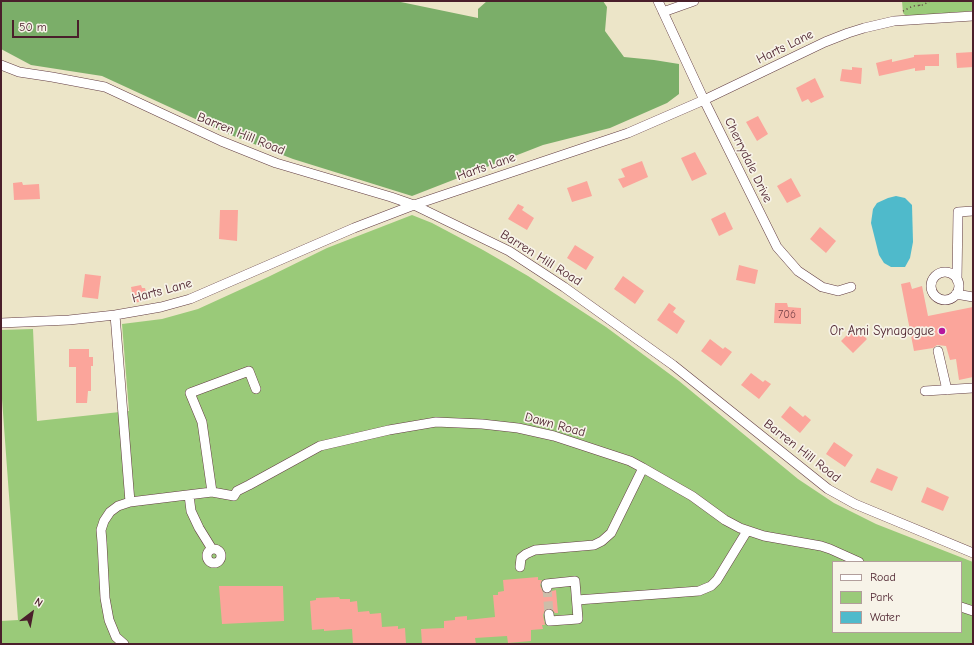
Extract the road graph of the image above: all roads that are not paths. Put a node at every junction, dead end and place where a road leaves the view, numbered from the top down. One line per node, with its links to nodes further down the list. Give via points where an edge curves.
1 (658, 1): 3 (street, Cherrydale Drive)
2 (694, 1): 3 (street)
3 (663, 12): 6 (street, Cherrydale Drive)
4 (973, 16): 6 (street, Harts Lane, via 894,21 864,28 825,42)
5 (1, 64): 7 (street, Barren Hill Road, via 19,72 105,87 220,141 276,163)
6 (704, 100): 7 (street, Harts Lane, via 628,133); 10 (street, Cherrydale Drive, via 777,247 798,271 822,288 838,291)
7 (414, 205): 13 (street, Harts Lane, via 354,228 190,299); 26 (street, Barren Hill Road, via 509,251 564,287 673,365 828,488 856,504)
8 (973, 211): 9 (street, via 958,212)
9 (957, 280): 11 (street); 11 (street, via 952,274 945,272 938,274 931,286 932,293 937,298 944,300)
10 (851, 288)
11 (956, 294): 12 (street)
12 (973, 297)
13 (115, 315): 14 (street, Harts Lane); 23 (street)
14 (1, 323)
15 (938, 351): 18 (street)
16 (973, 388): 18 (street)
17 (256, 389): 21 (street, via 249,371 190,393 202,422)
18 (946, 390): 19 (street)
19 (925, 391)
20 (643, 468): 21 (street, Dawn Road, via 554,436 518,428 436,422 320,446 237,491 234,496); 24 (street, Dawn Road, via 692,496 733,525); 28 (street, via 611,533 602,541 594,545 535,550 521,558)
21 (212, 492): 22 (street)
22 (189, 495): 23 (street); 25 (street, via 191,511)
23 (130, 502): 34 (street, via 110,512 101,530 105,598 109,620 116,637)
24 (747, 531): 27 (street, Dawn Road, via 821,546); 30 (street, via 717,580 699,591)
25 (212, 549)
26 (973, 553)
27 (857, 561)
28 (520, 567)
29 (547, 588): 30 (street, via 546,584 575,581)
30 (577, 600): 33 (street, via 578,619 550,621)
31 (962, 607): 32 (street)
32 (973, 611)
33 (549, 614)
34 (124, 644)

